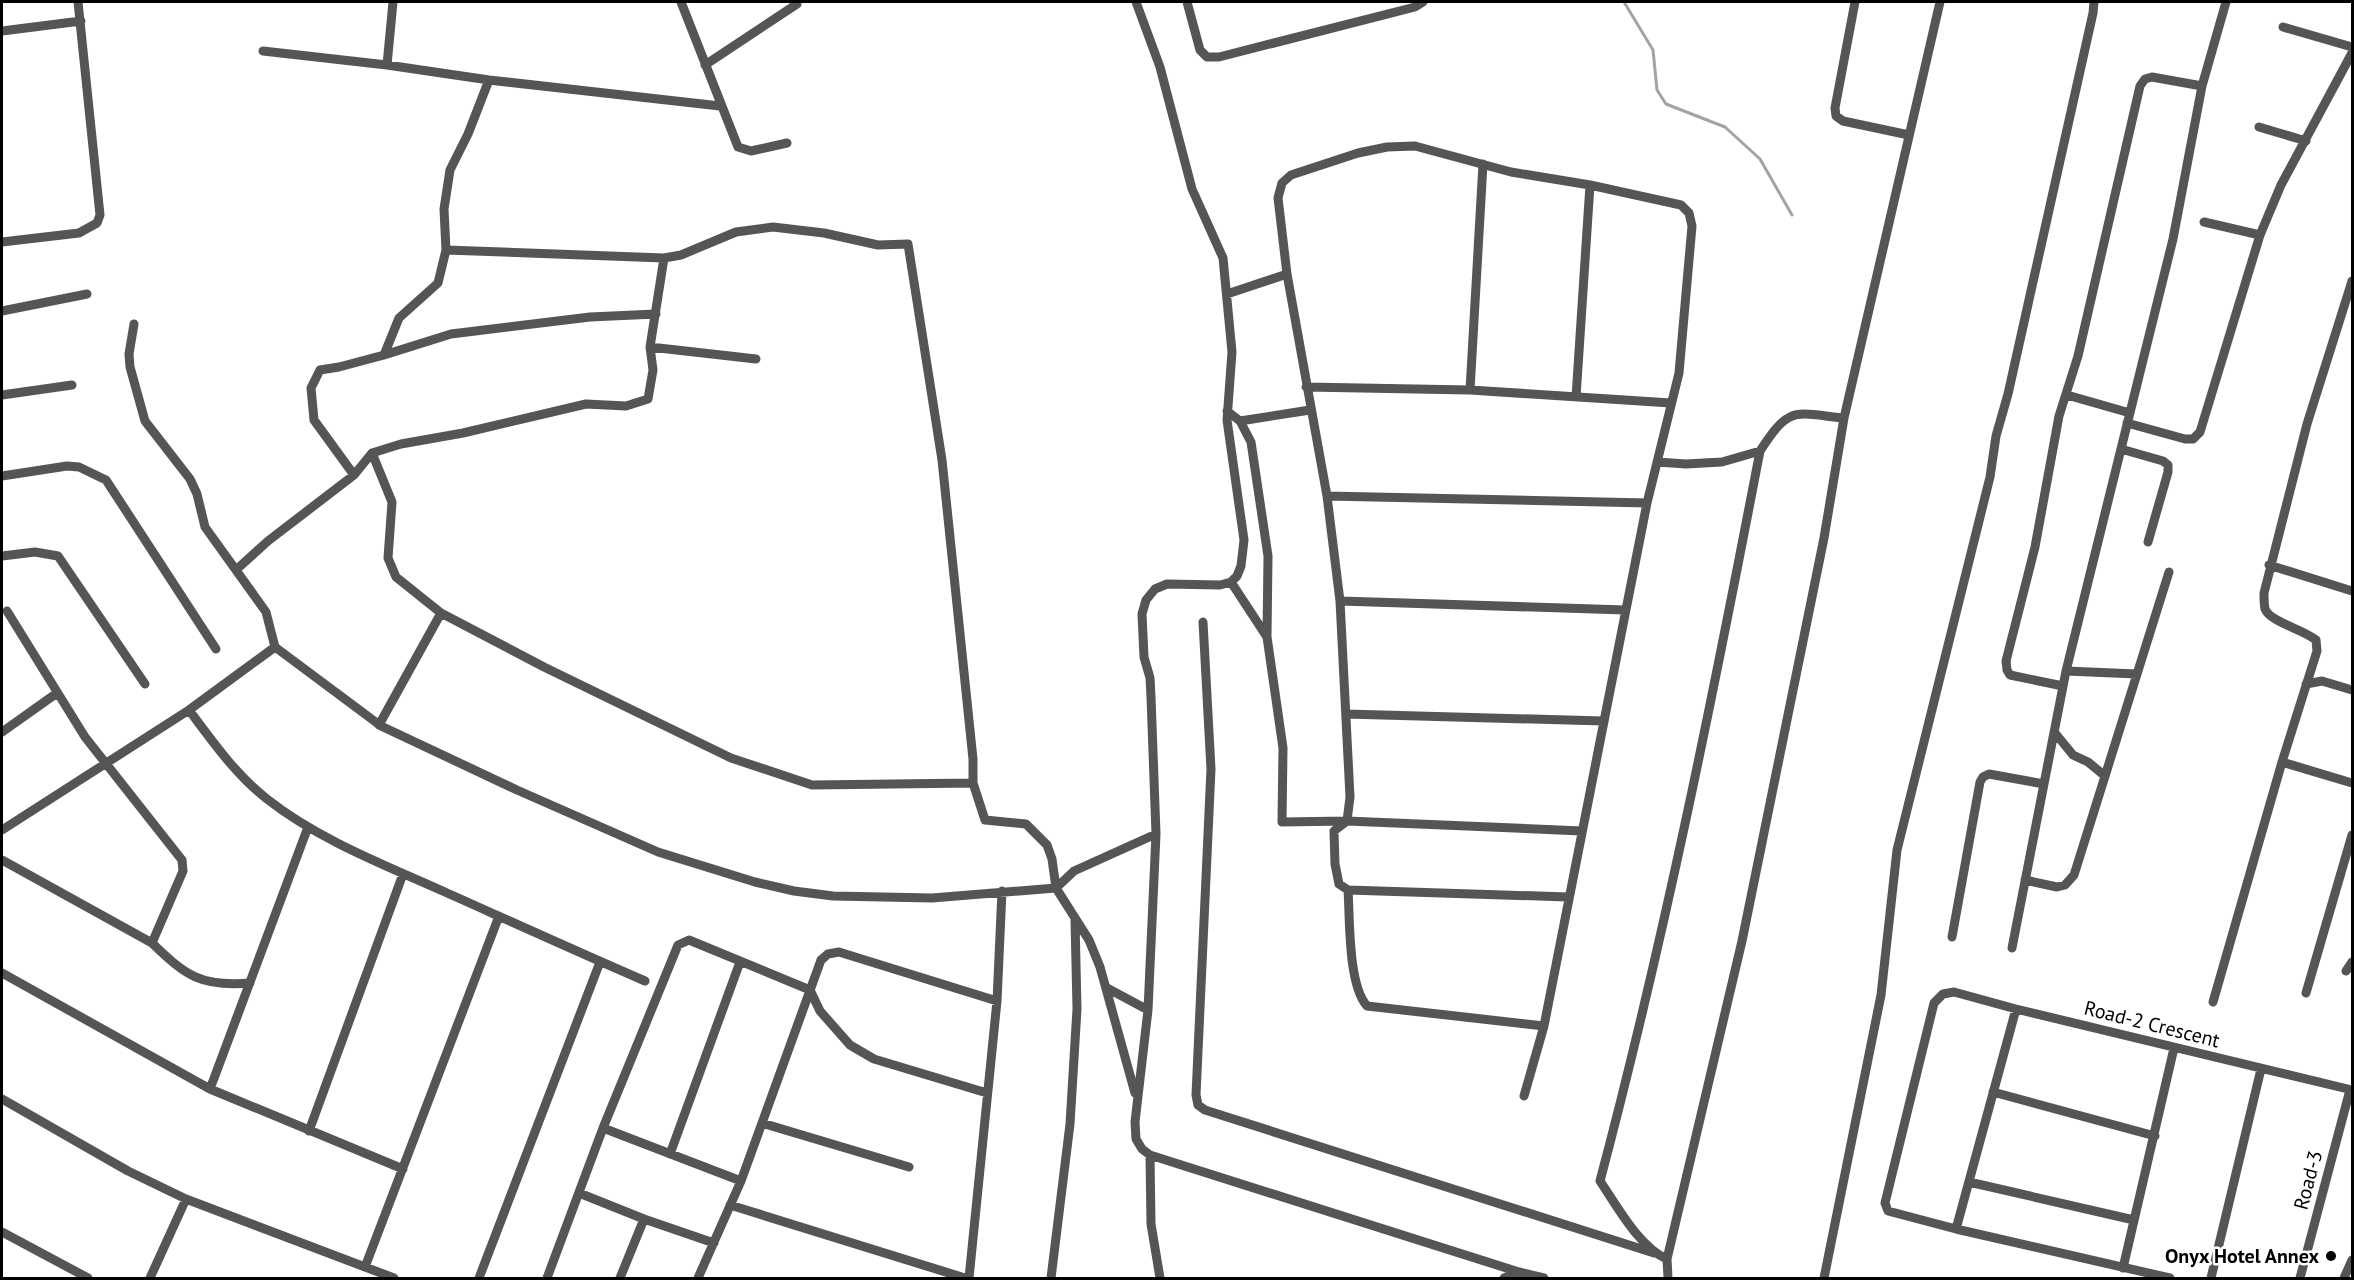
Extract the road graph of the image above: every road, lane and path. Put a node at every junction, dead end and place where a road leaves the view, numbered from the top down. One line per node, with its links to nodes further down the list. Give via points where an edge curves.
1 (78, 2): 12 (street)
2 (393, 2): 19 (street)
3 (681, 2): 18 (street)
4 (1136, 2): 37 (street, via 1160,67 1192,189 1223,258)
5 (1187, 2): 6 (street, via 1200,50 1208,57)
6 (1423, 2)
7 (1855, 2): 24 (street, via 1836,116 1843,121)
8 (1940, 2): 24 (street)
9 (2094, 2): 177 (street, via 1990,477 1897,850 1881,995)
10 (2226, 2): 21 (street)
11 (797, 4): 18 (street)
12 (81, 21): 14 (street); 31 (street, via 100,215 97,223 79,233)
13 (2283, 27): 15 (street)
14 (2, 31)
15 (2352, 47)
16 (263, 51): 19 (street)
17 (2352, 53): 25 (street)
18 (705, 65): 22 (street)
19 (387, 66): 20 (street)
20 (489, 80): 22 (street); 32 (street, via 450,170 444,209)
21 (2202, 86): 47 (street, via 2152,77 2140,86); 54 (street, via 2173,239)
22 (720, 106): 26 (street, via 738,147 751,151)
23 (2259, 127): 25 (street)
24 (1909, 135): 53 (street)
25 (2306, 141): 30 (street, via 2281,185)
26 (787, 143)
27 (1483, 164): 28 (street); 34 (street, via 1415,146 1387,147 1291,175 1282,183 1278,198); 46 (street)
28 (1590, 185): 49 (street); 50 (street, via 1681,205 1689,213 1692,226 1679,374)
29 (2204, 222): 30 (street)
30 (2260, 236): 54 (street, via 2200,432 2193,439 2185,439)
31 (2, 242)
32 (447, 250): 33 (street); 42 (street, via 438,283 399,318)
33 (664, 258): 39 (street); 95 (street, via 736,232 773,227 878,245 908,244 942,460)
34 (1287, 274): 37 (street); 45 (street)
35 (2352, 281): 66 (street, via 2310,414)
36 (87, 294): 38 (street)
37 (1227, 294): 52 (street, via 1232,368)
38 (2, 311)
39 (656, 314): 41 (street); 42 (street, via 590,317 451,334)
40 (134, 324): 67 (street, via 130,367 145,421 190,479 205,527)
41 (650, 347): 43 (street); 58 (street, via 653,370 648,399 626,405 586,404)
42 (384, 355): 60 (street, via 320,370 311,388 314,420)
43 (756, 359)
44 (72, 385): 48 (street)
45 (1306, 387): 46 (street); 51 (street)
46 (1470, 390): 49 (street)
47 (2067, 395): 54 (street); 83 (street, via 2059,416 2035,547 2006,661 2010,675)
48 (2, 396)
49 (1576, 397): 50 (street)
50 (1671, 403): 59 (street)
51 (1310, 410): 55 (street); 62 (street)
52 (1227, 411): 55 (street); 69 (street, via 1244,540 1238,576)
53 (1844, 418): 57 (street, via 1796,414 1782,420); 159 (street, via 1824,538 1742,941)
54 (2129, 418): 56 (street)
55 (1240, 421): 76 (street, via 1256,464 1268,556)
56 (2121, 449): 64 (street, via 2168,465); 79 (street)
57 (1760, 451): 59 (street, via 1722,462); 158 (street, via 1681,843 1631,1066 1600,1180 1623,1217)
58 (372, 453): 60 (street); 74 (street, via 392,502 388,558 396,577)
59 (1657, 462): 63 (street)
60 (354, 475): 67 (street)
61 (2, 476): 78 (street, via 67,466 79,467 106,480)
62 (1327, 496): 63 (street); 71 (street)
63 (1647, 504): 72 (street)
64 (2148, 542)
65 (2, 556): 81 (street, via 35,552 58,556)
66 (2269, 566): 70 (street); 82 (street, via 2264,594 2270,616 2316,640 2317,651)
67 (237, 569): 77 (street, via 266,612)
68 (2169, 572): 80 (street)
69 (1231, 582): 76 (street); 102 (street, via 1167,584 1155,589 1146,600 1142,625 1151,697)
70 (2352, 591)
71 (1340, 601): 72 (street); 87 (street)
72 (1624, 610): 88 (street)
73 (7, 611): 85 (street)
74 (441, 612): 89 (street); 95 (street, via 731,758 812,785)
75 (1203, 622): 158 (street, via 1211,769 1198,1105)
76 (1267, 637): 98 (street, via 1283,748 1282,822)
77 (275, 647): 86 (street); 89 (street)
78 (216, 649)
79 (2066, 671): 80 (street); 83 (street)
80 (2137, 674): 94 (street)
81 (145, 684)
82 (2306, 684): 84 (street, via 2322,681); 92 (street)
83 (2063, 686): 91 (street)
84 (2352, 690)
85 (57, 693): 90 (street); 93 (street)
86 (189, 710): 93 (street); 99 (street, via 245,780)
87 (1346, 714): 88 (street); 98 (street, via 1350,797)
88 (1603, 721): 101 (street)
89 (379, 725): 109 (street, via 658,852 755,882 833,896 932,898)
90 (2, 732)
91 (2055, 733): 94 (street, via 2073,755); 97 (street)
92 (2282, 762): 96 (street); 127 (street)
93 (105, 764): 100 (street); 114 (street, via 182,860 183,871)
94 (2105, 776): 106 (street, via 2071,881 2058,887)
95 (973, 783): 107 (street, via 985,820 1026,825 1047,845)
96 (2352, 783)
97 (2044, 784): 106 (street); 113 (street, via 1989,774 1983,777)
98 (1347, 821): 101 (street); 108 (street, via 1334,831 1339,884)
99 (308, 827): 105 (street); 122 (street)
100 (2, 830)
101 (1582, 831): 110 (street)
102 (1156, 834): 107 (street, via 1074,871); 129 (street)
103 (2352, 835): 125 (street)
104 (2, 860): 114 (street)
105 (403, 874): 111 (street); 142 (street)
106 (2025, 880): 115 (street)
107 (1056, 888): 109 (street); 112 (street)
108 (1348, 890): 110 (street); 130 (street, via 1355,982 1367,1006)
109 (1002, 891): 126 (street)
110 (1568, 897): 130 (street)
111 (499, 916): 116 (street); 147 (street)
112 (1075, 918): 123 (street, via 1089,940); 172 (street, via 1077,1009 1071,1113)
113 (1952, 937)
114 (152, 943): 122 (street, via 187,975 227,985)
115 (2012, 948)
116 (600, 962): 121 (street); 167 (street)
117 (740, 962): 124 (street); 141 (street, via 689,940 678,945); 144 (street)
118 (2352, 962): 119 (street)
119 (2346, 971)
120 (2, 973): 133 (street)
121 (645, 981)
122 (250, 983): 133 (street)
123 (1107, 988): 129 (street); 138 (street)
124 (810, 990): 126 (street, via 821,960 839,952); 136 (street, via 820,1011 850,1046 874,1059); 140 (street)
125 (2306, 993)
126 (997, 1001): 136 (street)
127 (2213, 1002)
128 (2016, 1009): 131 (street, Road-2 Crescent); 135 (street); 155 (street, Road-2 Crescent, via 1954,992 1943,994 1934,1003 1885,1203 1894,1214)
129 (1148, 1010): 138 (street)
130 (1544, 1026): 137 (street)
131 (2174, 1048): 132 (street, Road-2 Crescent); 143 (street)
132 (2261, 1069): 134 (street, Road-2 Crescent); 179 (street)
133 (210, 1089): 142 (street)
134 (2351, 1090): 180 (street, Road-3)
135 (1993, 1092): 143 (street); 149 (street)
136 (987, 1093): 171 (street)
137 (1524, 1096)
138 (1136, 1098): 145 (street, via 1136,1139)
139 (2, 1099): 151 (street, via 128,1171)
140 (762, 1123): 146 (street); 148 (street)
141 (603, 1128): 144 (street); 150 (street)
142 (309, 1131): 147 (street)
143 (2155, 1136): 154 (street)
144 (670, 1154): 148 (street)
145 (1150, 1155): 163 (street); 173 (street, via 1151,1224)
146 (909, 1167)
147 (403, 1169): 161 (street)
148 (741, 1181): 152 (street)
149 (1969, 1182): 154 (street); 155 (street)
150 (579, 1193): 153 (street); 168 (street)
151 (186, 1199): 161 (street); 165 (street)
152 (730, 1205): 157 (street); 171 (street)
153 (644, 1219): 157 (street); 169 (street)
154 (2134, 1220): 162 (street)
155 (1956, 1229): 162 (street)
156 (2, 1232): 164 (street)
157 (714, 1243): 170 (street)
158 (1656, 1254): 159 (street)
159 (1668, 1259): 176 (street)
160 (2352, 1260): 181 (street)
161 (366, 1267): 166 (street)
162 (2122, 1268): 178 (street)
163 (1519, 1272): 174 (street); 175 (street)
164 (88, 1278)
165 (150, 1278)
166 (394, 1278)
167 (480, 1278)
168 (547, 1278)
169 (620, 1278)
170 (698, 1278)
171 (967, 1278)
172 (1051, 1278)
173 (1160, 1278)
174 (1504, 1278)
175 (1544, 1278)
176 (1668, 1278)
177 (1824, 1278)
178 (2170, 1278)
179 (2211, 1278)
180 (2300, 1278)
181 (2344, 1278)

